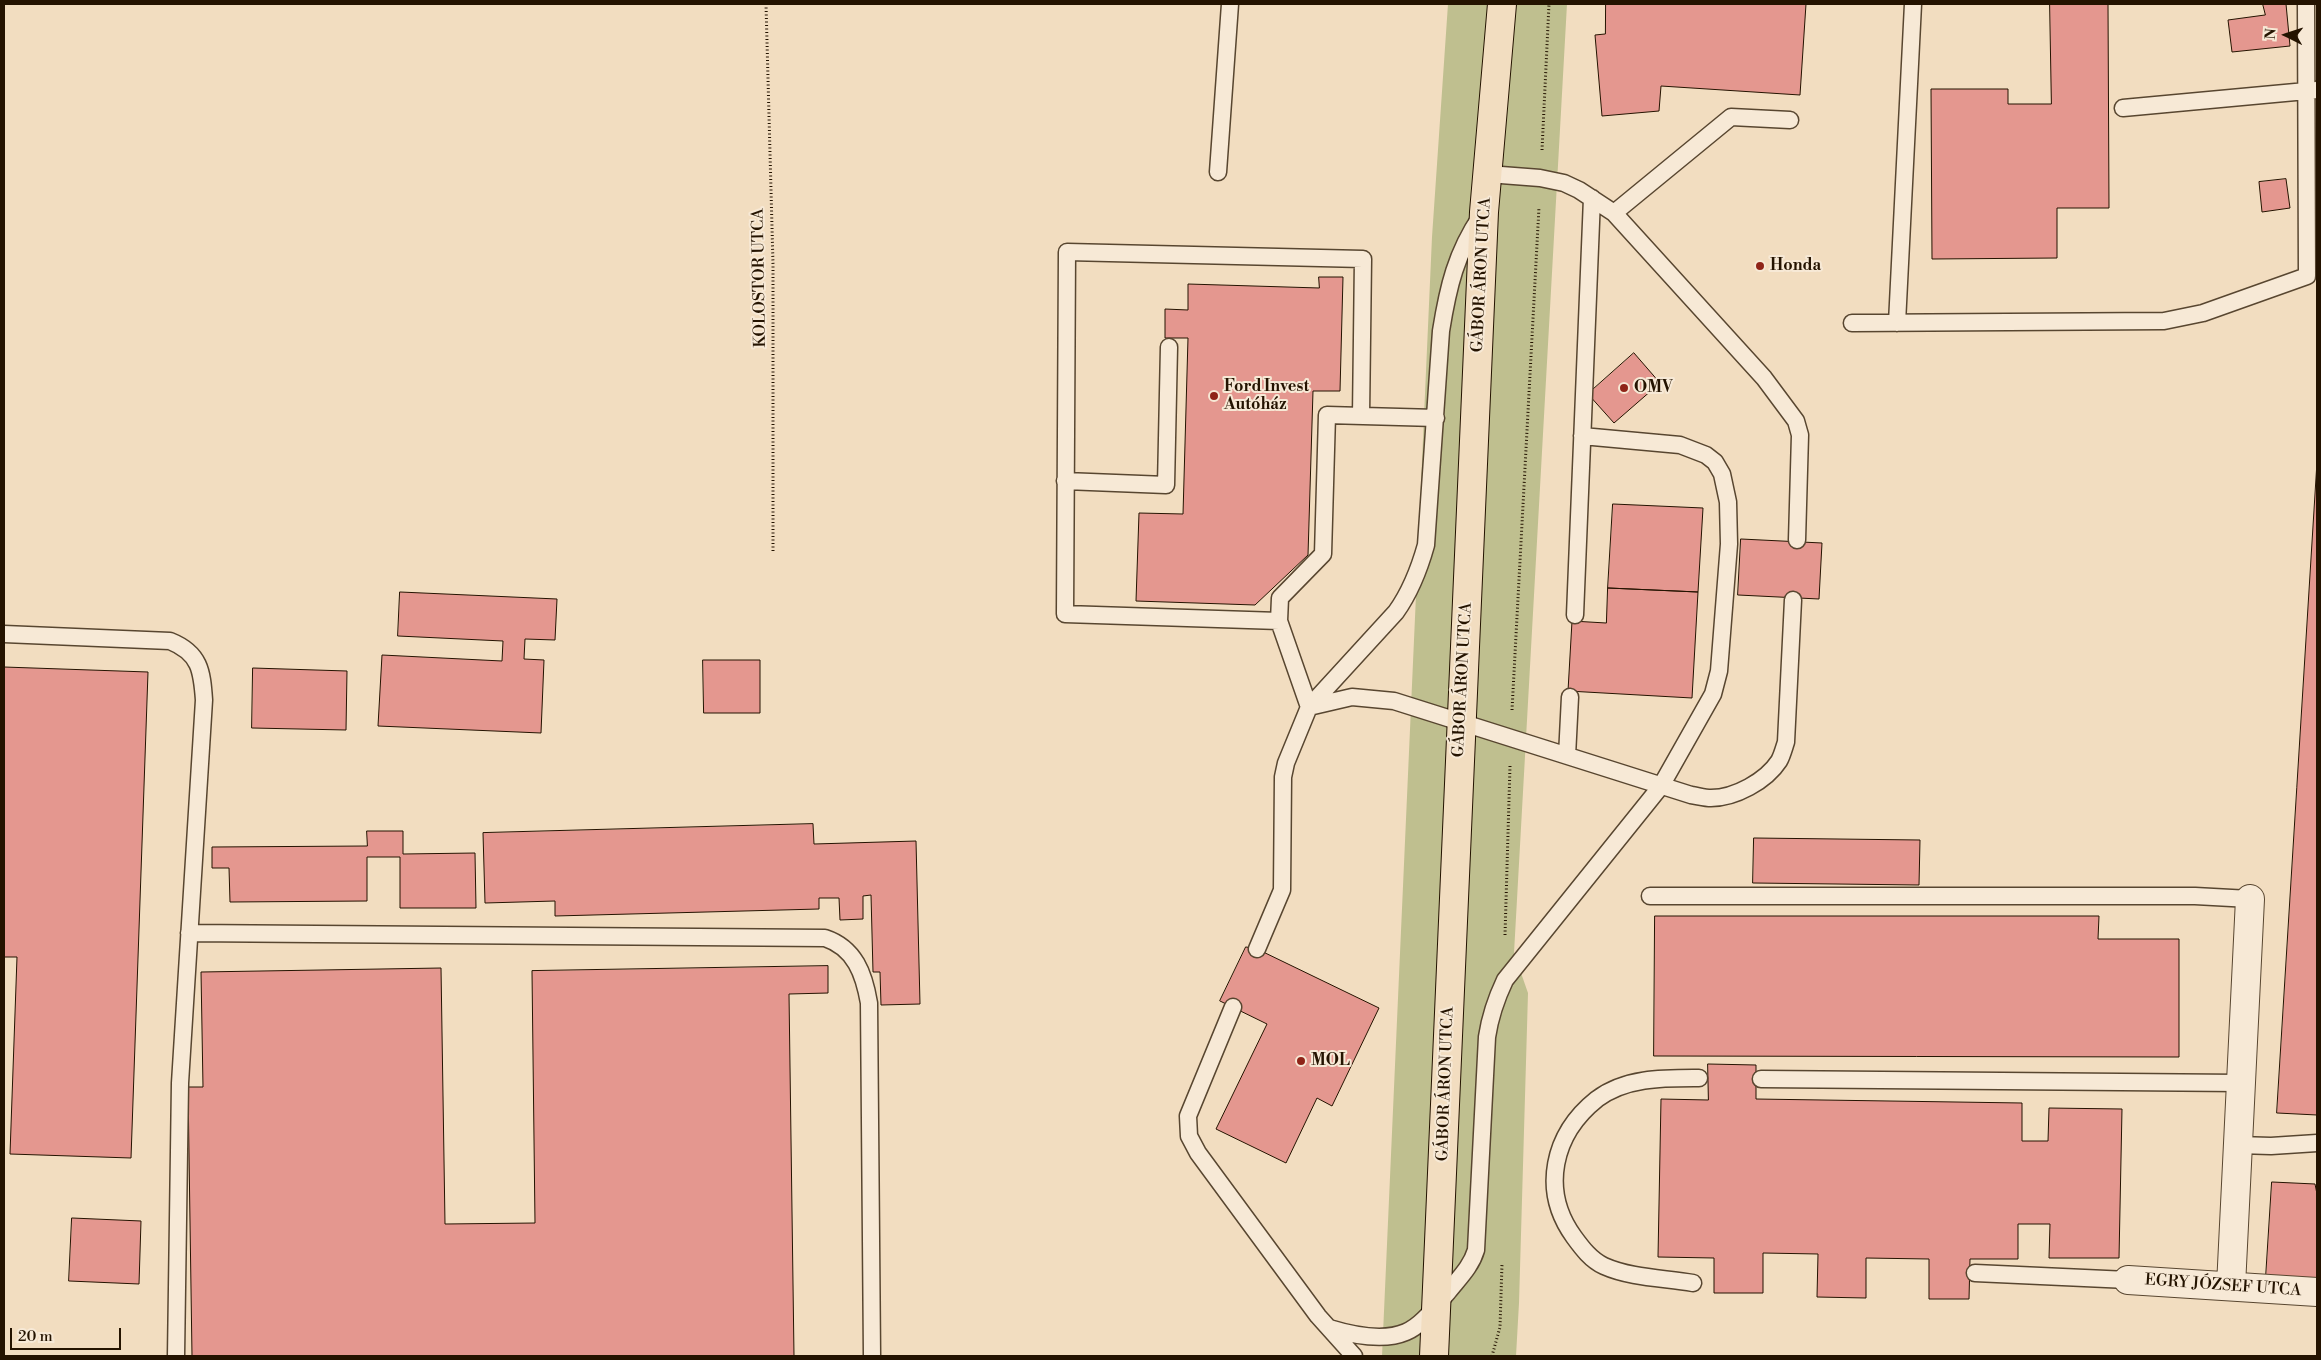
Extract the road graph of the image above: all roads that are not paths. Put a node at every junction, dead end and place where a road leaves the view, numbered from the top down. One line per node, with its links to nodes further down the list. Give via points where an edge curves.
1 (1230, 4): 8 (lane)
2 (1502, 4): 9 (main road, GÁBOR ÁRON UTCA)
3 (1913, 4): 14 (lane)
4 (2306, 4): 5 (lane)
5 (2312, 91): 6 (lane); 13 (lane)
6 (2123, 108)
7 (1790, 120): 12 (lane, via 1731,117)
8 (1218, 172)
9 (1488, 174): 10 (lane, via 1564,183); 11 (main road, GÁBOR ÁRON UTCA)
10 (1592, 198): 12 (lane); 19 (lane)
11 (1484, 212): 18 (lane, via 1467,237 1451,278 1441,330); 28 (main road, GÁBOR ÁRON UTCA)
12 (1614, 214): 21 (lane, via 1764,378 1796,421 1800,435)
13 (2312, 276): 14 (lane, via 2204,313 2164,320)
14 (1898, 322): 15 (lane)
15 (1852, 323)
16 (1169, 347): 20 (lane, via 1166,485)
17 (1361, 416): 18 (lane); 20 (lane, via 1363,259 1067,252); 24 (lane, via 1327,415 1323,554 1280,598)
18 (1436, 418): 27 (lane, via 1426,545 1411,588 1396,612)
19 (1582, 436): 23 (lane); 30 (lane, via 1691,448 1715,462 1725,486 1729,544 1719,671 1713,694)
20 (1065, 481): 24 (lane, via 1065,614)
21 (1797, 540)
22 (1793, 600): 30 (lane, via 1786,742 1779,761 1758,780 1734,793 1712,798)
23 (1575, 615)
24 (1279, 622): 27 (lane)
25 (4, 634): 33 (lane, via 170,641 194,657 201,670 204,700)
26 (1570, 697): 29 (lane)
27 (1310, 707): 28 (lane, via 1352,697 1374,698); 34 (lane, via 1286,763 1282,890)
28 (1460, 721): 29 (lane); 46 (main road, GÁBOR ÁRON UTCA)
29 (1567, 756): 30 (lane)
30 (1661, 786): 46 (lane, via 1505,980 1490,1019 1476,1250 1472,1264)
31 (1650, 896): 32 (lane, via 2195,896)
32 (2250, 899): 38 (street)
33 (190, 933): 48 (lane, via 179,1101); 49 (lane, via 825,938 836,942 854,957 869,1003)
34 (1257, 949)
35 (1233, 1007): 47 (lane, via 1188,1116 1189,1136 1203,1161)
36 (1699, 1078): 43 (lane, via 1656,1078 1635,1082 1597,1099 1563,1139 1555,1164 1560,1208 1570,1231 1585,1252 1602,1266 1626,1273)
37 (1761, 1079): 38 (lane)
38 (2241, 1083): 40 (street)
39 (2317, 1143): 40 (lane)
40 (2238, 1145): 44 (street)
41 (1975, 1273): 42 (lane)
42 (2128, 1280): 44 (street, EGRY JÓZSEF UTCA)
43 (1693, 1283)
44 (2231, 1286): 45 (street, EGRY JÓZSEF UTCA)
45 (2317, 1292)
46 (1436, 1305): 47 (lane, via 1407,1332 1391,1336 1349,1334); 51 (main road, GÁBOR ÁRON UTCA)
47 (1329, 1328): 50 (lane)
48 (176, 1356)
49 (872, 1356)
50 (1354, 1356)
51 (1434, 1356)

